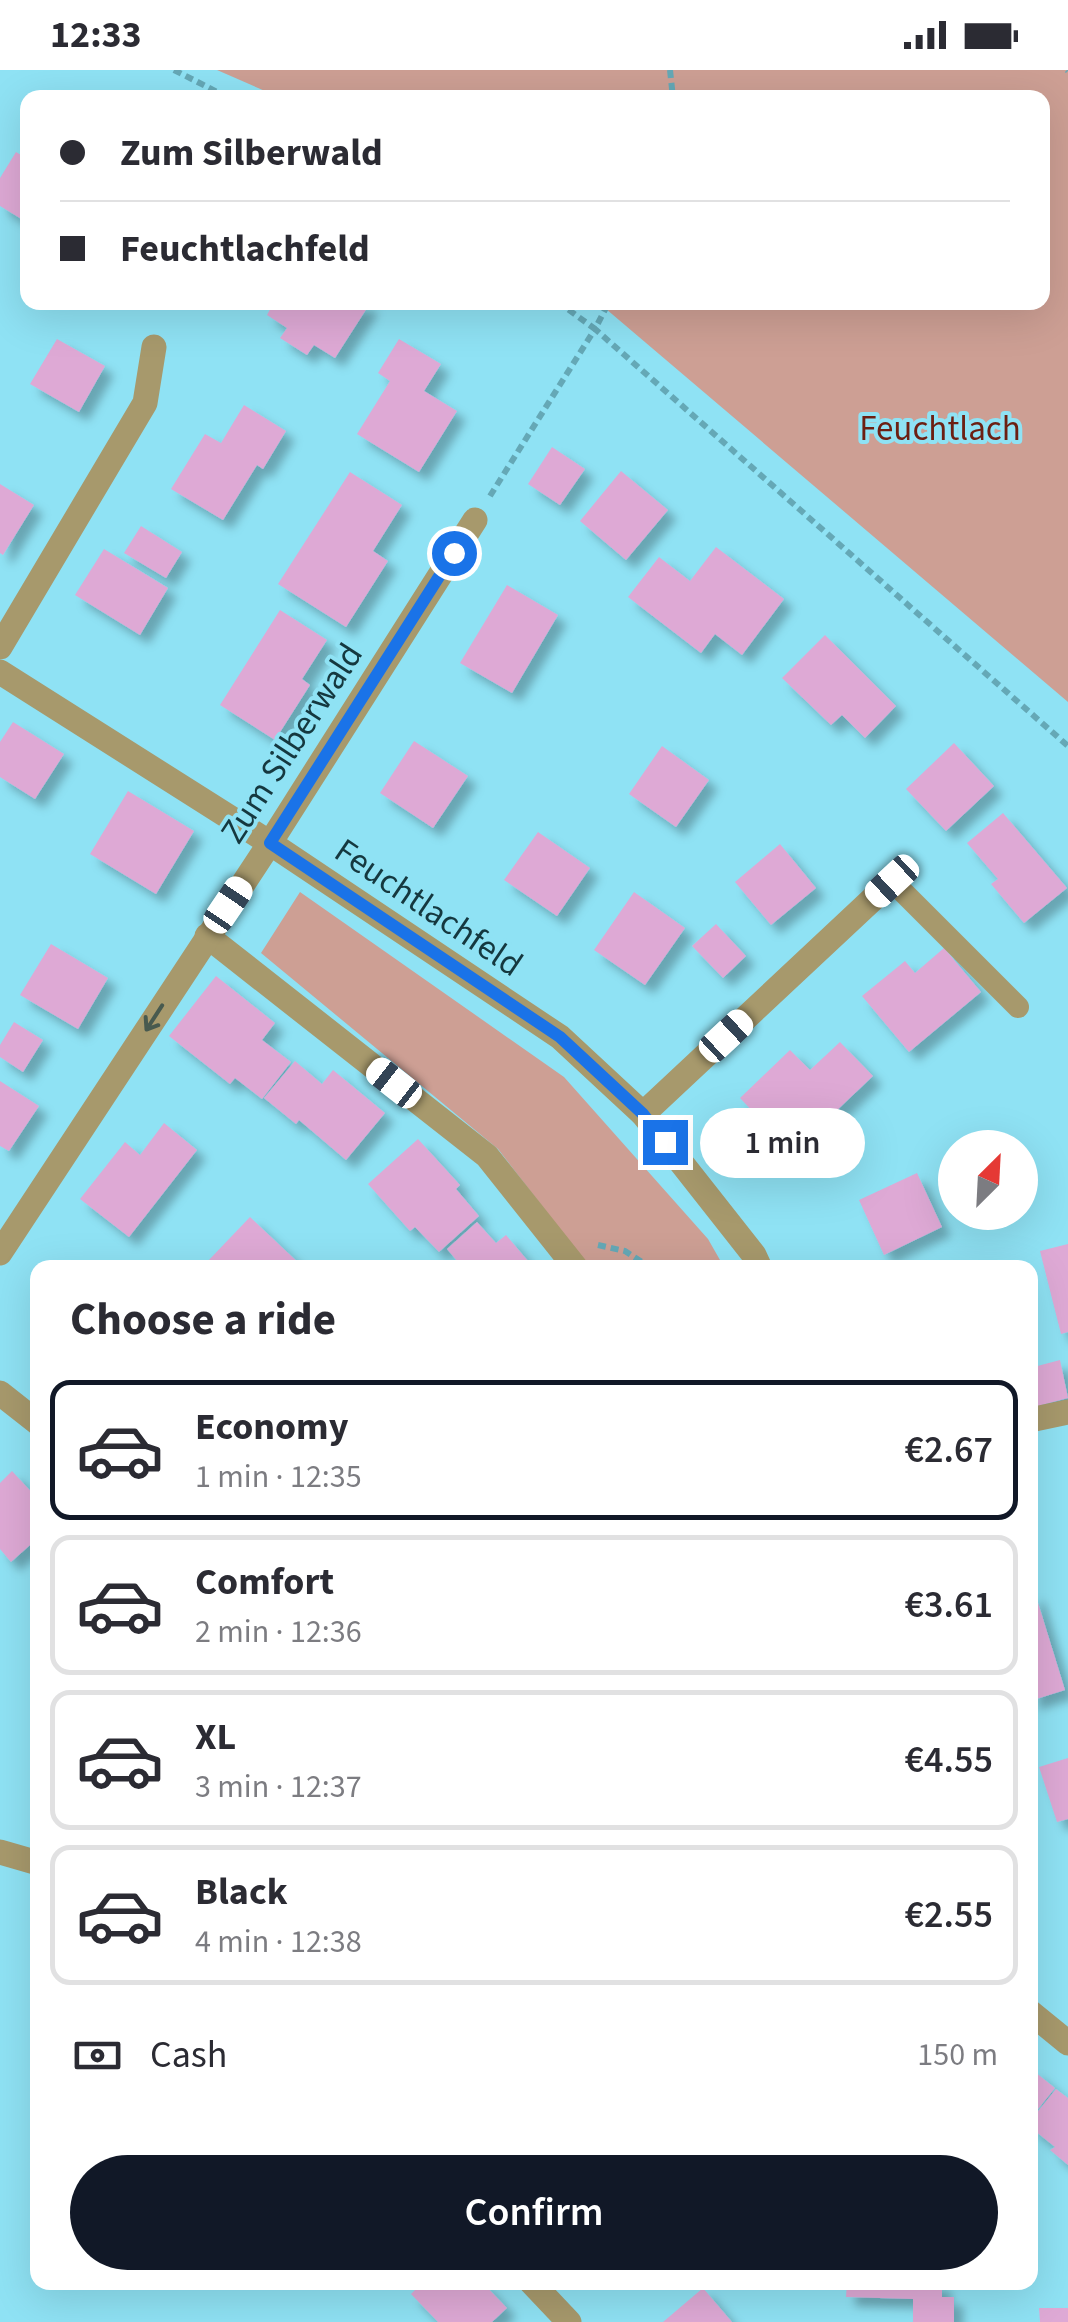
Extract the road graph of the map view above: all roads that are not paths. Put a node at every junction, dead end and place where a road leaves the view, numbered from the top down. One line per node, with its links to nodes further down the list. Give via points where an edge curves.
1 (154, 346): 3 (street, via 145,403)
2 (474, 520): 5 (street, Zum Silberwald)
3 (0, 647)
4 (0, 672): 5 (street, Feuchtlachfeld)
5 (270, 843): 7 (street, Zum Silberwald); 9 (street, Feuchtlachfeld, via 560,1037)
6 (892, 881): 8 (lane); 9 (street)
7 (207, 936): 10 (street, Zum Silberwald, one-way to 10); 11 (street, via 487,1156)
8 (1018, 1008)
9 (643, 1114): 12 (street, Feuchtlachfeld)
10 (0, 1254)
11 (570, 1260)
12 (756, 1260)
13 (0, 1393): 15 (street)
14 (1068, 1412): 16 (street)
15 (30, 1417)
16 (1038, 1418)
17 (0, 1852): 18 (street)
18 (30, 1861)
19 (1038, 2019): 20 (street)
20 (1068, 2043)
21 (539, 2290): 22 (street)
22 (569, 2322)

